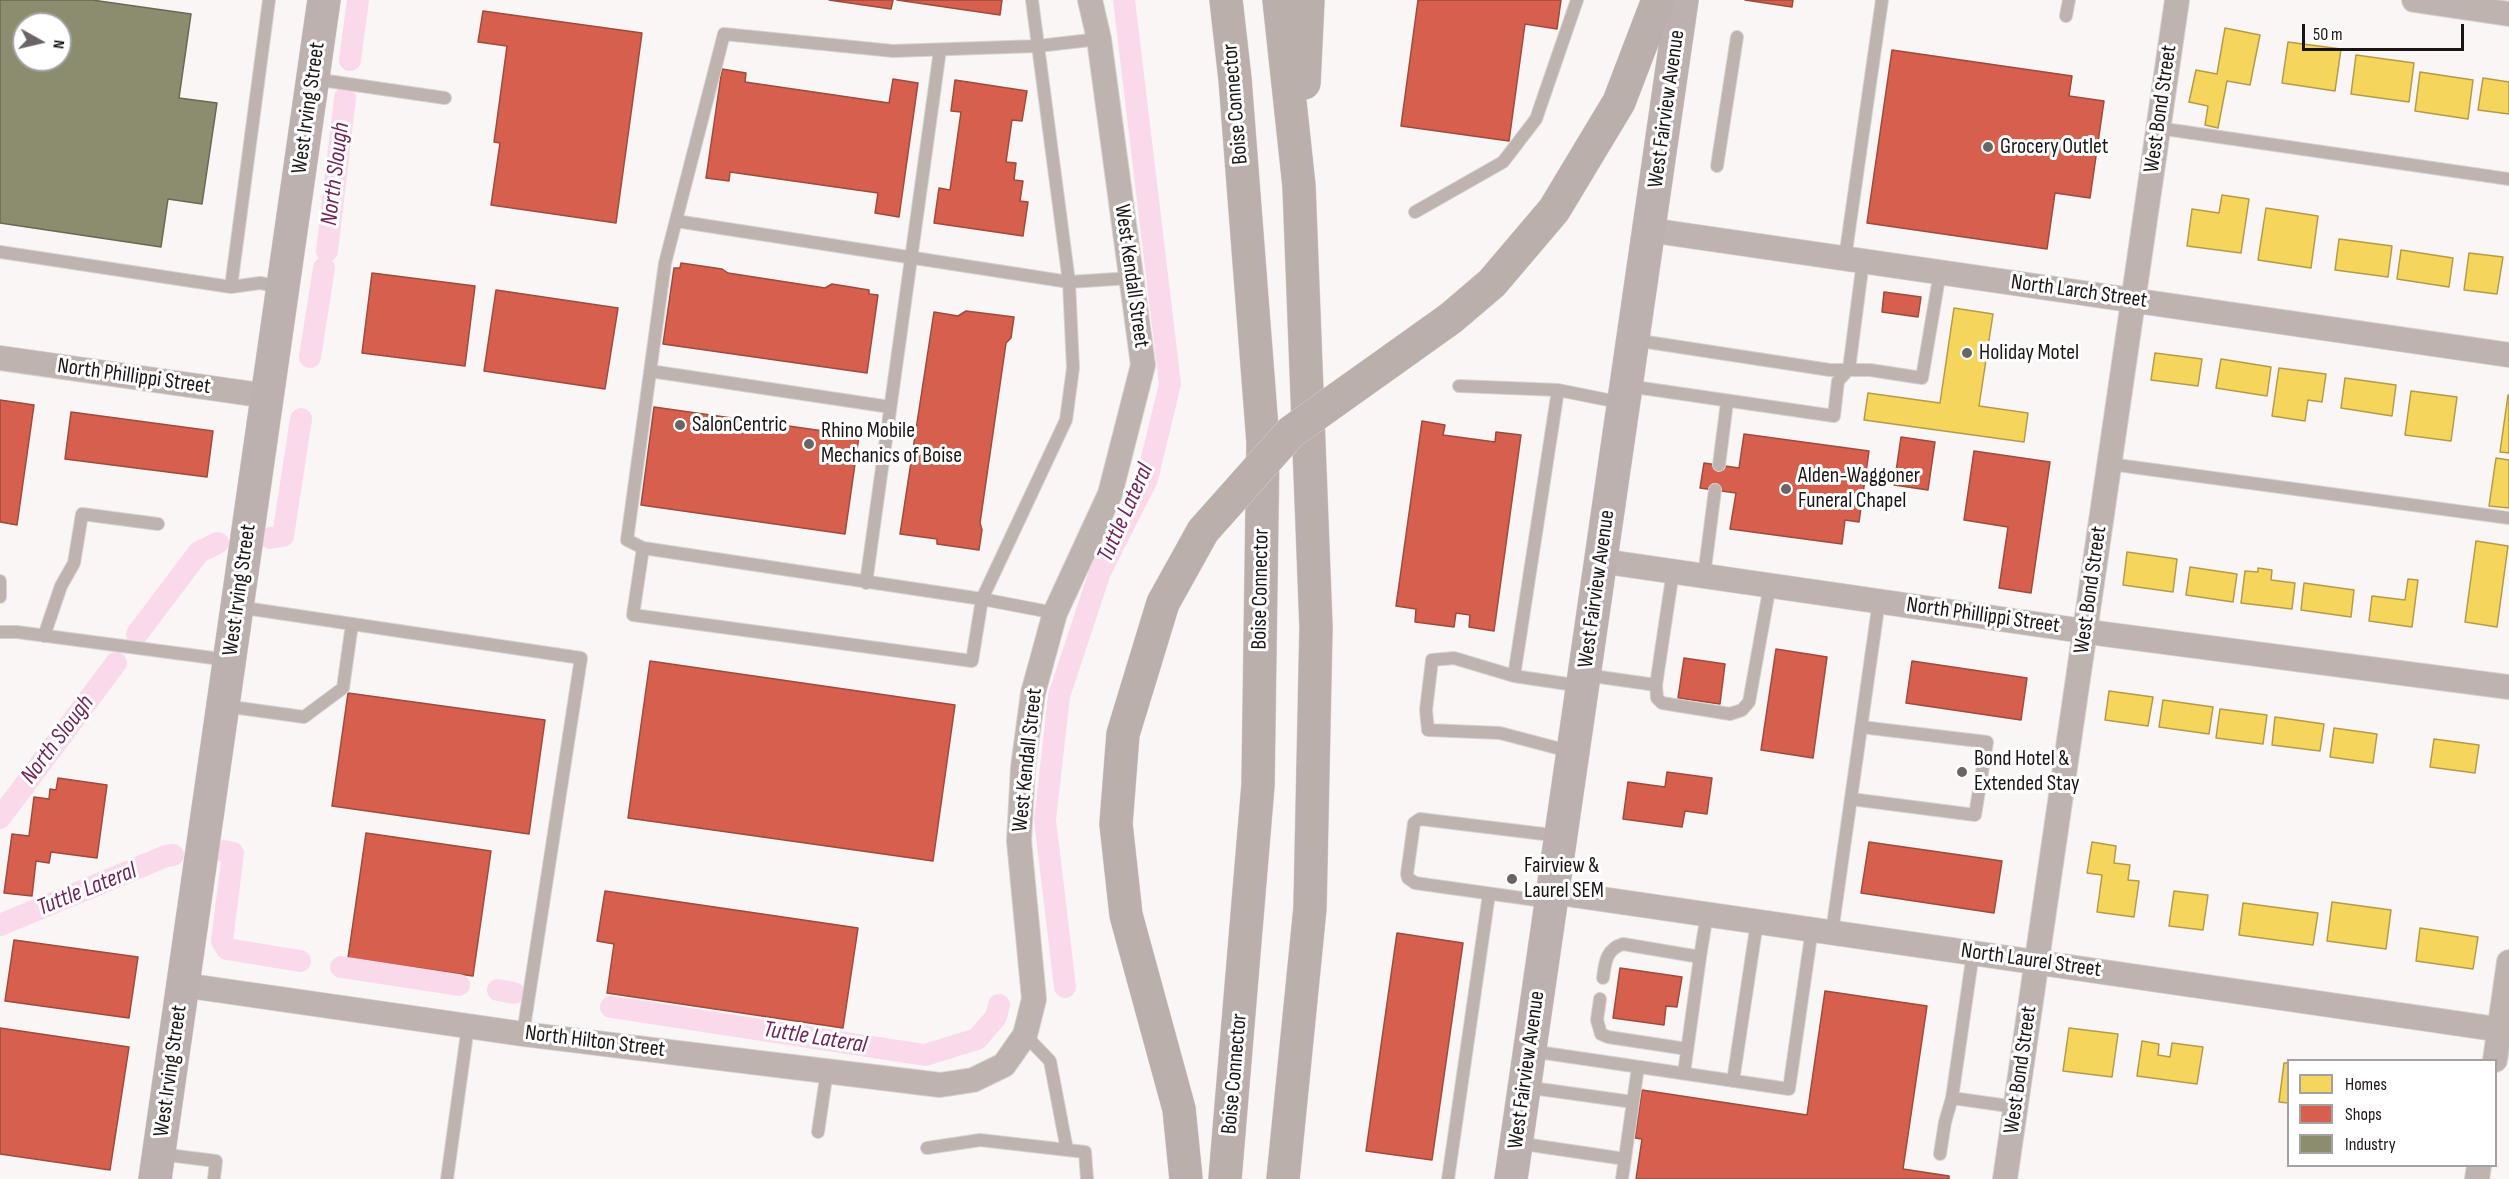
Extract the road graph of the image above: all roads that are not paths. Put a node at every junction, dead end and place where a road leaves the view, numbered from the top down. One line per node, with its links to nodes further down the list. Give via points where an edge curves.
1 (269, 0): 38 (lane)
2 (324, 0): 22 (street, West Irving Street)
3 (1032, 0): 20 (lane)
4 (1090, 0): 19 (street, West Kendall Street)
5 (1210, 0): 23 (highway)
6 (1226, 0): 23 (highway, Boise Connector)
7 (1279, 0): 28 (highway)
8 (1308, 0): 28 (highway)
9 (1577, 0): 29 (lane, via 1536,119 1503,162)
10 (1658, 0): 121 (highway, bridge, via 1619,102 1554,210 1492,283 1451,318 1291,432 1203,531 1163,603 1123,734 1116,825 1126,915 1179,1109)
11 (1682, 0): 31 (street, West Fairview Avenue)
12 (1882, 0): 34 (lane)
13 (2069, 0): 17 (lane)
14 (2177, 0): 25 (street, West Bond Street)
15 (2414, 0): 16 (street)
16 (2509, 14)
17 (2066, 16)
18 (1737, 38): 26 (lane)
19 (1099, 39): 20 (lane); 36 (street, West Kendall Street)
20 (1038, 46): 21 (lane); 37 (lane)
21 (940, 50): 30 (lane, via 893,51 724,34); 33 (lane)
22 (313, 79): 24 (lane); 39 (street, West Irving Street)
23 (1235, 79): 122 (highway, Boise Connector, via 1263,442 1258,786)
24 (445, 98)
25 (2158, 128): 27 (lane); 40 (street, West Bond Street)
26 (1717, 166)
27 (2509, 179)
28 (1299, 186): 123 (highway, via 1316,627 1310,908)
29 (1415, 212)
30 (676, 221): 33 (lane); 45 (lane, via 665,263)
31 (1649, 230): 34 (street, North Larch Street); 41 (street, West Fairview Avenue)
32 (0, 252): 38 (lane)
33 (911, 256): 37 (lane); 51 (lane)
34 (1854, 260): 35 (street, North Larch Street); 44 (lane)
35 (1940, 272): 40 (street, North Larch Street); 44 (lane, via 1922,378)
36 (1131, 278): 37 (lane); 68 (street, West Kendall Street, via 1143,365 1110,494)
37 (1069, 282): 65 (lane, via 1073,368 1066,420)
38 (231, 287): 39 (lane, via 260,283)
39 (283, 287): 49 (street, West Irving Street)
40 (2133, 300): 42 (street, North Larch Street); 52 (street, West Bond Street)
41 (1633, 340): 44 (lane, via 1830,370); 48 (street, West Fairview Avenue)
42 (2509, 355)
43 (0, 358): 49 (street, North Phillippi Street)
44 (1849, 369): 50 (lane, via 1838,381 1834,417)
45 (650, 371): 51 (lane); 57 (lane, via 627,540)
46 (1459, 386): 47 (lane)
47 (1558, 390): 48 (lane); 74 (lane)
48 (1625, 394): 50 (lane); 58 (street, West Fairview Avenue)
49 (267, 396): 67 (street, West Irving Street)
50 (1727, 402): 53 (lane)
51 (890, 407): 62 (lane)
52 (2110, 464): 55 (lane); 70 (street, West Bond Street)
53 (1719, 465)
54 (1715, 490): 60 (lane)
55 (2509, 518)
56 (158, 524): 72 (lane, via 82,514 74,563 61,586)
57 (643, 548): 62 (lane); 65 (lane, via 633,615 972,661)
58 (1601, 561): 59 (street, North Phillippi Street); 75 (street, West Fairview Avenue)
59 (1674, 571): 60 (street, North Phillippi Street); 76 (lane)
60 (1704, 576): 63 (street, North Phillippi Street)
61 (0, 581): 64 (lane)
62 (866, 582): 65 (lane)
63 (1770, 585): 66 (street, North Phillippi Street); 76 (lane, via 1749,702 1742,710 1730,714 1662,703)
64 (0, 597)
65 (982, 599): 68 (lane)
66 (1879, 601): 70 (street, North Phillippi Street); 79 (lane)
67 (237, 607): 69 (lane); 73 (street, West Irving Street)
68 (1055, 613): 98 (street, West Kendall Street, via 1033,693 1023,767 1019,841 1034,999)
69 (352, 624): 78 (lane, via 344,688 304,717); 97 (lane, via 581,658)
70 (2085, 631): 77 (street, North Phillippi Street); 90 (street, West Bond Street)
71 (0, 632): 72 (lane)
72 (44, 636): 73 (lane)
73 (230, 660): 78 (street, West Irving Street)
74 (1514, 676): 75 (lane); 80 (lane, via 1454,658 1432,660 1426,710 1428,730 1500,733)
75 (1583, 681): 76 (lane); 80 (street, West Fairview Avenue)
76 (1656, 685)
77 (2509, 687)
78 (223, 706): 93 (street, West Irving Street)
79 (1861, 727): 81 (lane); 81 (lane, via 1987,742 1975,815)
80 (1573, 753): 82 (street, West Fairview Avenue)
81 (1851, 799): 87 (lane)
82 (1561, 837): 83 (lane, via 1420,819 1414,823 1408,878 1415,883); 84 (street, West Fairview Avenue)
83 (1489, 894): 84 (lane); 124 (lane)
84 (1552, 897): 85 (street, North Laurel Street); 100 (street, West Fairview Avenue)
85 (1707, 914): 86 (street, North Laurel Street); 89 (lane)
86 (1757, 921): 87 (street, North Laurel Street); 106 (lane)
87 (1822, 931): 88 (street, North Laurel Street); 106 (lane, via 1789,1089)
88 (1973, 953): 90 (street, North Laurel Street); 108 (lane)
89 (1700, 957): 92 (lane, via 1623,944 1607,955); 99 (lane)
90 (2037, 962): 96 (street, North Laurel Street); 110 (street, West Bond Street)
91 (2509, 962): 96 (street)
92 (1603, 978)
93 (183, 985): 95 (street, North Hilton Street); 117 (street, West Irving Street)
94 (1600, 999): 99 (lane, via 1597,1020 1601,1034)
95 (468, 1026): 97 (street, North Hilton Street); 119 (lane)
96 (2504, 1031): 101 (street)
97 (523, 1034): 104 (street, North Hilton Street)
98 (1025, 1035): 102 (street, West Kendall Street); 114 (lane, via 1050,1061)
99 (1687, 1048): 105 (lane)
100 (1530, 1051): 103 (lane); 107 (street, West Fairview Avenue)
101 (2494, 1059)
102 (1004, 1065): 104 (street, North Hilton Street, via 973,1080 940,1085)
103 (1638, 1067): 105 (lane); 109 (lane)
104 (827, 1071): 111 (lane)
105 (1684, 1073): 106 (lane)
106 (1733, 1081)
107 (1525, 1087): 109 (lane); 112 (street, West Fairview Avenue)
108 (1952, 1098): 110 (lane); 115 (lane)
109 (1633, 1102): 116 (lane)
110 (2016, 1107): 127 (street, West Bond Street)
111 (818, 1132)
112 (1517, 1143): 116 (lane); 125 (street, West Fairview Avenue)
113 (927, 1148): 114 (lane, via 980,1140)
114 (1067, 1150): 120 (lane, via 1085,1152)
115 (1941, 1154)
116 (1624, 1159): 126 (lane)
117 (157, 1167): 118 (lane, via 216,1161)
118 (214, 1179)
119 (447, 1179)
120 (1087, 1179)
121 (1186, 1179)
122 (1225, 1179)
123 (1283, 1179)
124 (1448, 1179)
125 (1511, 1179)
126 (1622, 1179)
127 (2005, 1179)

